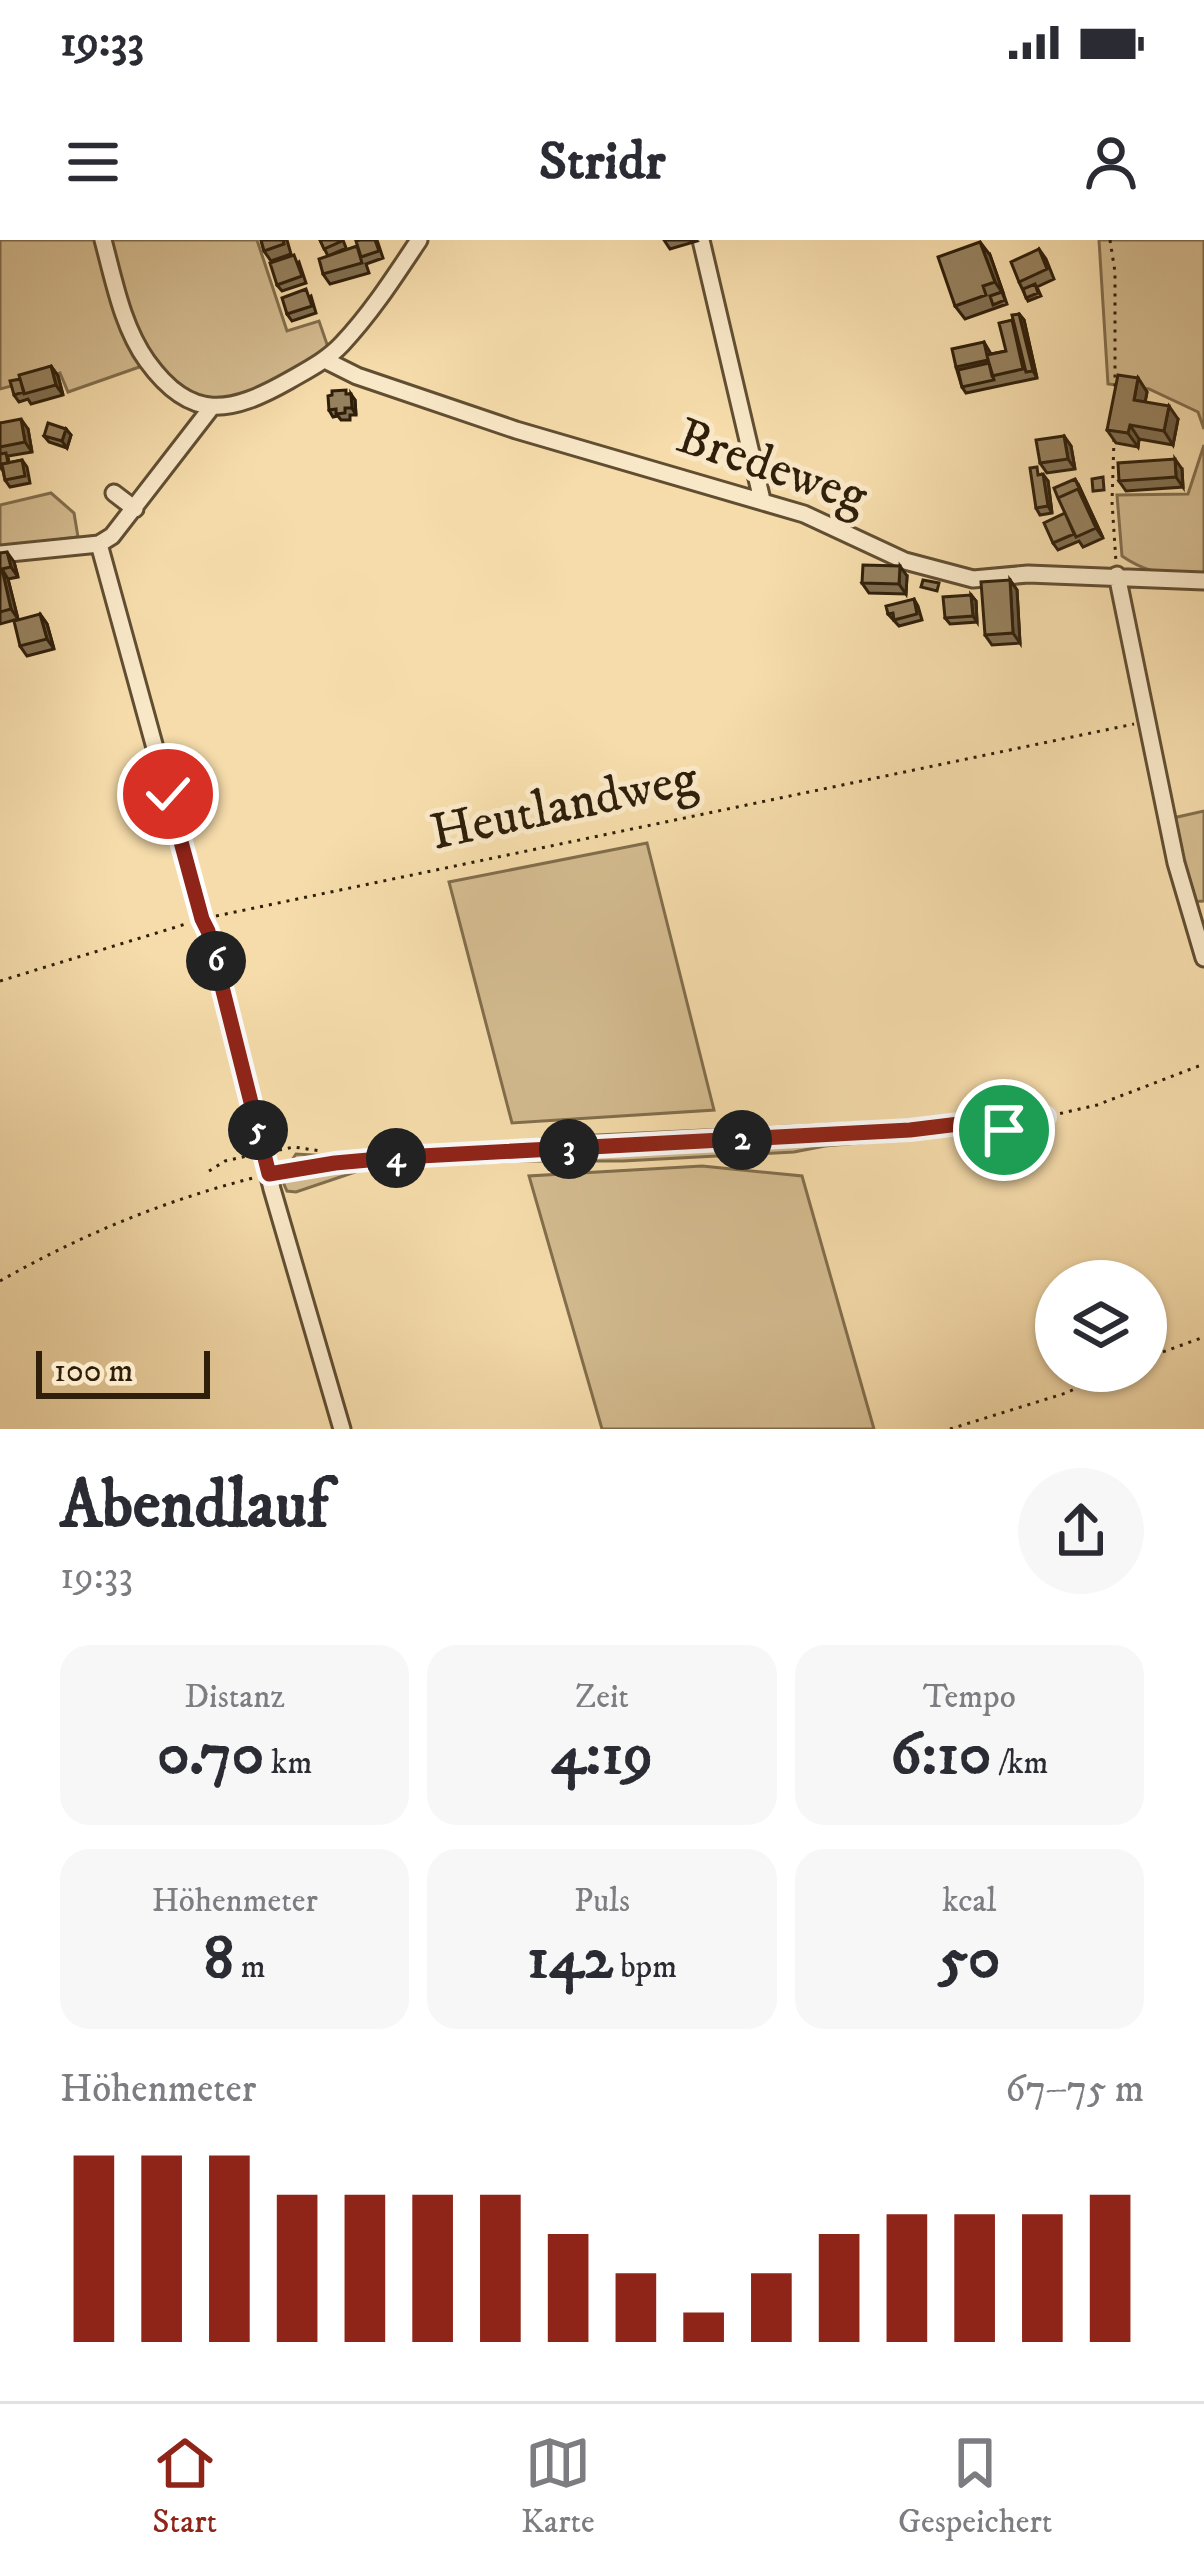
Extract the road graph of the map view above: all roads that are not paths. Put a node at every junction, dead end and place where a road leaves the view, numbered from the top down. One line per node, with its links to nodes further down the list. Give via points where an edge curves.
1 (103, 240): 5 (street, via 145,358 172,390)
2 (419, 240): 4 (street)
3 (701, 240): 7 (street)
4 (325, 360): 5 (street, via 253,401); 7 (street, Bredeweg, via 516,430)
5 (211, 408): 8 (street)
6 (114, 493): 8 (street)
7 (762, 500): 11 (street, Bredeweg, via 905,562 973,579)
8 (135, 509): 9 (street)
9 (99, 544): 10 (street); 15 (street)
10 (0, 554)
11 (1117, 575): 12 (street, Bredeweg); 13 (street)
12 (1204, 581)
13 (1195, 907): 14 (street)
14 (1204, 958)
15 (342, 1429)

